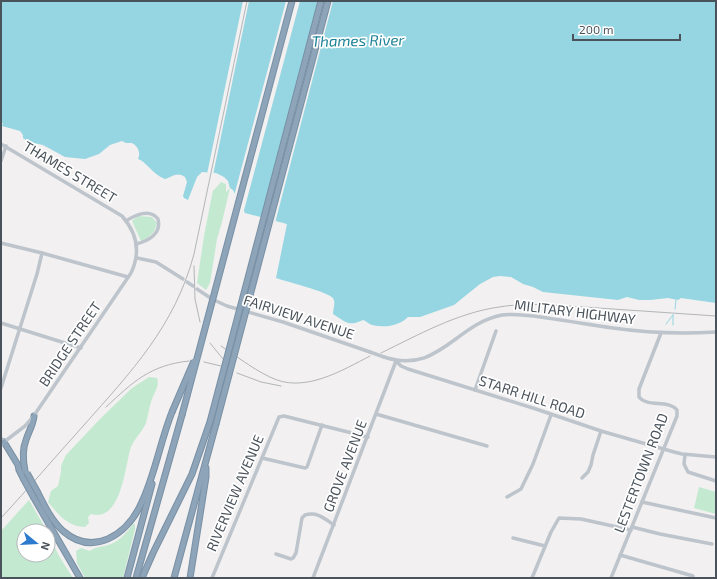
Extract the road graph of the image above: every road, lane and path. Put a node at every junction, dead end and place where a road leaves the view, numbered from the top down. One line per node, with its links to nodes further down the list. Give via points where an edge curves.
1 (292, 1): 22 (highway, bridge)
2 (321, 1): 60 (highway, bridge, via 210,422 192,474)
3 (328, 1): 40 (highway, bridge)
4 (1, 144): 5 (street, THAMES STREET)
5 (6, 146): 6 (street); 7 (street, THAMES STREET)
6 (1, 161)
7 (126, 221): 9 (street, BRIDGE STREET, via 134,234); 9 (street, via 143,214 152,214 158,219 159,225 153,236 146,242)
8 (1, 243): 10 (street)
9 (136, 244): 11 (street, BRIDGE STREET)
10 (42, 253): 12 (street); 18 (street)
11 (137, 258): 12 (street, BRIDGE STREET); 13 (street, via 156,262)
12 (128, 277): 23 (street, BRIDGE STREET)
13 (183, 279)
14 (187, 282): 15 (street)
15 (193, 286)
16 (197, 288): 24 (street, FAIRVIEW AVENUE, bridge, via 227,306 290,324)
17 (1, 323): 18 (street)
18 (19, 328): 23 (street); 25 (street)
19 (496, 331): 26 (street)
20 (716, 332): 21 (street, MILITARY HIGHWAY)
21 (661, 333): 24 (street, MILITARY HIGHWAY, via 532,316 504,315 488,319 473,327 424,359); 36 (street, LESTERTOWN ROAD, via 638,393 644,401 673,406 677,410)
22 (203, 336): 33 (highway, bridge); 59 (highway, bridge)
23 (81, 348): 29 (street, BRIDGE STREET)
24 (396, 361): 26 (street, STARR HILL ROAD, via 404,368); 27 (street, GROVE AVENUE)
25 (1, 388)
26 (475, 390): 28 (street, STARR HILL ROAD)
27 (376, 414): 32 (street, GROVE AVENUE); 35 (street)
28 (551, 414): 31 (street, STARR HILL ROAD); 45 (street, via 536,457 521,489)
29 (34, 416): 34 (street, BRIDGE STREET, via 25,426); 41 (highway, via 24,448)
30 (322, 425): 32 (street); 39 (street, RIVERVIEW AVENUE, via 280,416); 39 (street, via 306,468)
31 (601, 431): 36 (street, STARR HILL ROAD); 42 (street, via 591,465)
32 (368, 437): 48 (street, GROVE AVENUE)
33 (163, 439): 44 (highway, via 144,498 136,513 121,530 108,539 92,543 71,537 57,524); 58 (highway)
34 (2, 442): 41 (highway, via 18,469)
35 (487, 446)
36 (664, 449): 37 (street, STARR HILL ROAD); 46 (street, LESTERTOWN ROAD)
37 (685, 455): 38 (street, STARR HILL ROAD); 43 (street, via 684,464 688,472)
38 (716, 457)
39 (262, 458): 63 (street, RIVERVIEW AVENUE)
40 (205, 461): 61 (highway); 62 (highway, via 206,477)
41 (25, 474): 44 (highway, bridge)
42 (582, 478)
43 (716, 481)
44 (36, 496): 57 (highway)
45 (507, 497)
46 (642, 502): 47 (street); 49 (street, LESTERTOWN ROAD)
47 (716, 518)
48 (334, 525): 53 (street, via 316,514 305,515 302,518 294,558); 64 (street, GROVE AVENUE)
49 (631, 528): 51 (street); 52 (street, via 559,518); 54 (street, LESTERTOWN ROAD)
50 (513, 538): 52 (street)
51 (712, 544)
52 (545, 546): 56 (street)
53 (276, 554)
54 (620, 555): 55 (street); 66 (street, LESTERTOWN ROAD)
55 (693, 576)
56 (533, 577): 65 (street)
57 (80, 578)
58 (128, 578)
59 (136, 578)
60 (142, 578)
61 (174, 578)
62 (190, 578)
63 (212, 578)
64 (314, 578)
65 (538, 578)
66 (611, 578)

